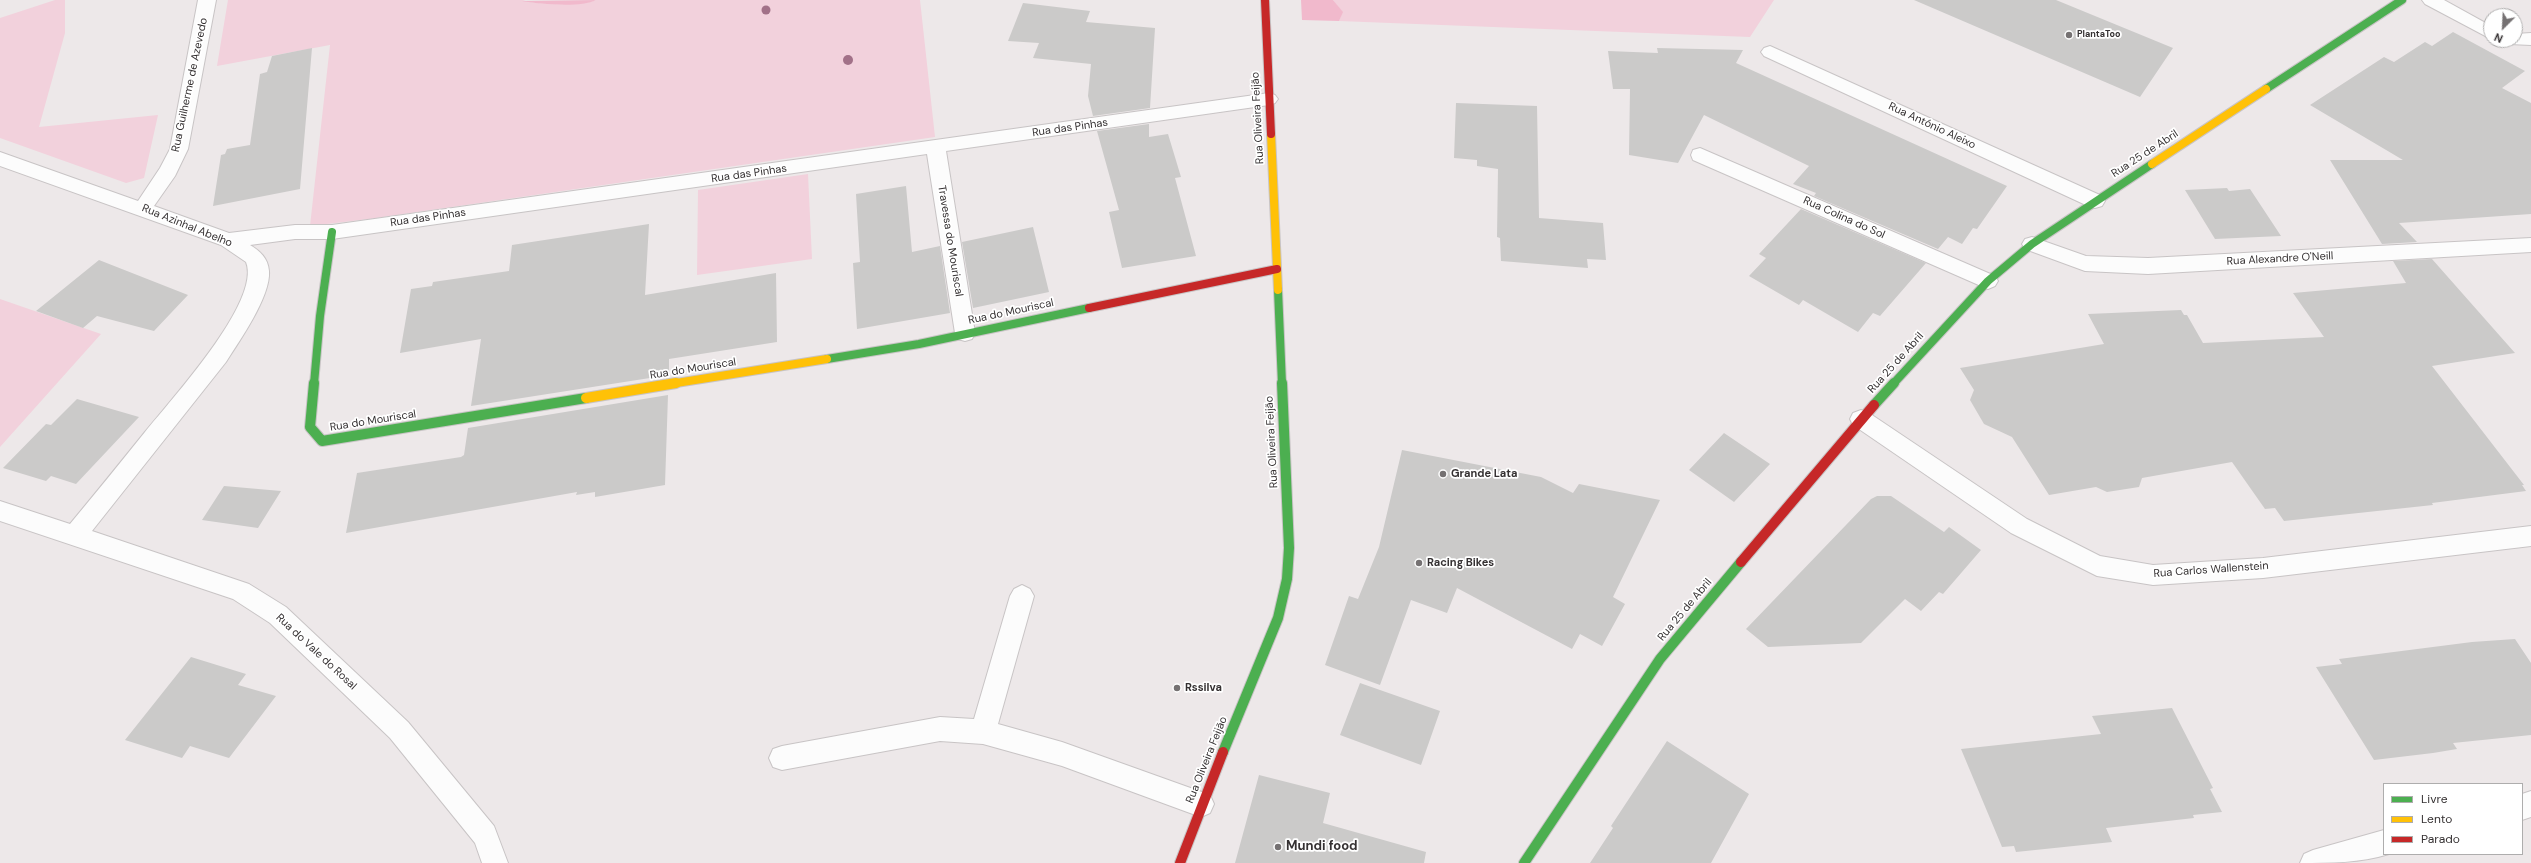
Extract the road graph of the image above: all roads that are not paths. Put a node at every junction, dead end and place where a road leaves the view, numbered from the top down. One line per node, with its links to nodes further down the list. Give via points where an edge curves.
1 (207, 0): 12 (street, Rua Guilherme de Azevedo, via 179,149 168,171)
2 (1266, 0): 7 (street, Rua Oliveira Feijão)
3 (2402, 0): 11 (street, Rua 25 de Abril)
4 (2431, 0): 5 (street)
5 (2483, 29)
6 (1770, 52): 11 (street, Rua António Aleixo)
7 (1269, 99): 8 (street, Rua das Pinhas); 17 (street, Rua Oliveira Feijão)
8 (936, 148): 13 (street, Rua das Pinhas); 19 (street, Travessa do Mouriscal)
9 (1700, 155): 18 (street, Rua Colina do Sol)
10 (0, 159): 12 (street, Rua Azinhal Abelho)
11 (2095, 201): 15 (street, Rua 25 de Abril)
12 (143, 208): 14 (street, Rua Azinhal Abelho)
13 (332, 232): 14 (street, Rua das Pinhas, via 294,232); 19 (street, Rua do Mouriscal, via 320,316 310,427 322,441 919,344)
14 (228, 240): 22 (street, Rua Azinhal Abelho, via 254,256 259,273 236,329 219,356)
15 (2032, 244): 16 (street, Rua Alexandre O'Neill, via 2085,263 2148,266); 18 (street, Rua 25 de Abril)
16 (2531, 245)
17 (1277, 269): 19 (street, Rua do Mouriscal); 27 (street, Rua Oliveira Feijão, via 1289,548 1287,579 1278,618)
18 (1988, 280): 20 (street, Rua 25 de Abril)
19 (965, 334)
20 (1861, 419): 23 (street, Rua Carlos Wallenstein, via 2019,526 2097,566 2161,575 2264,568); 31 (street, Rua 25 de Abril, via 1660,659)
21 (0, 511): 22 (street, Rua do Vale do Rosal)
22 (74, 536): 29 (street, Rua do Vale do Rosal, via 241,591 278,615 399,730 485,835)
23 (2531, 536)
24 (1022, 596): 25 (street)
25 (983, 732): 26 (street, via 940,729); 27 (street, via 1062,754)
26 (782, 758)
27 (1201, 804): 30 (street, Rua Oliveira Feijão)
28 (2383, 843): 32 (street)
29 (495, 863)
30 (1180, 863)
31 (1524, 863)
32 (2313, 863)

